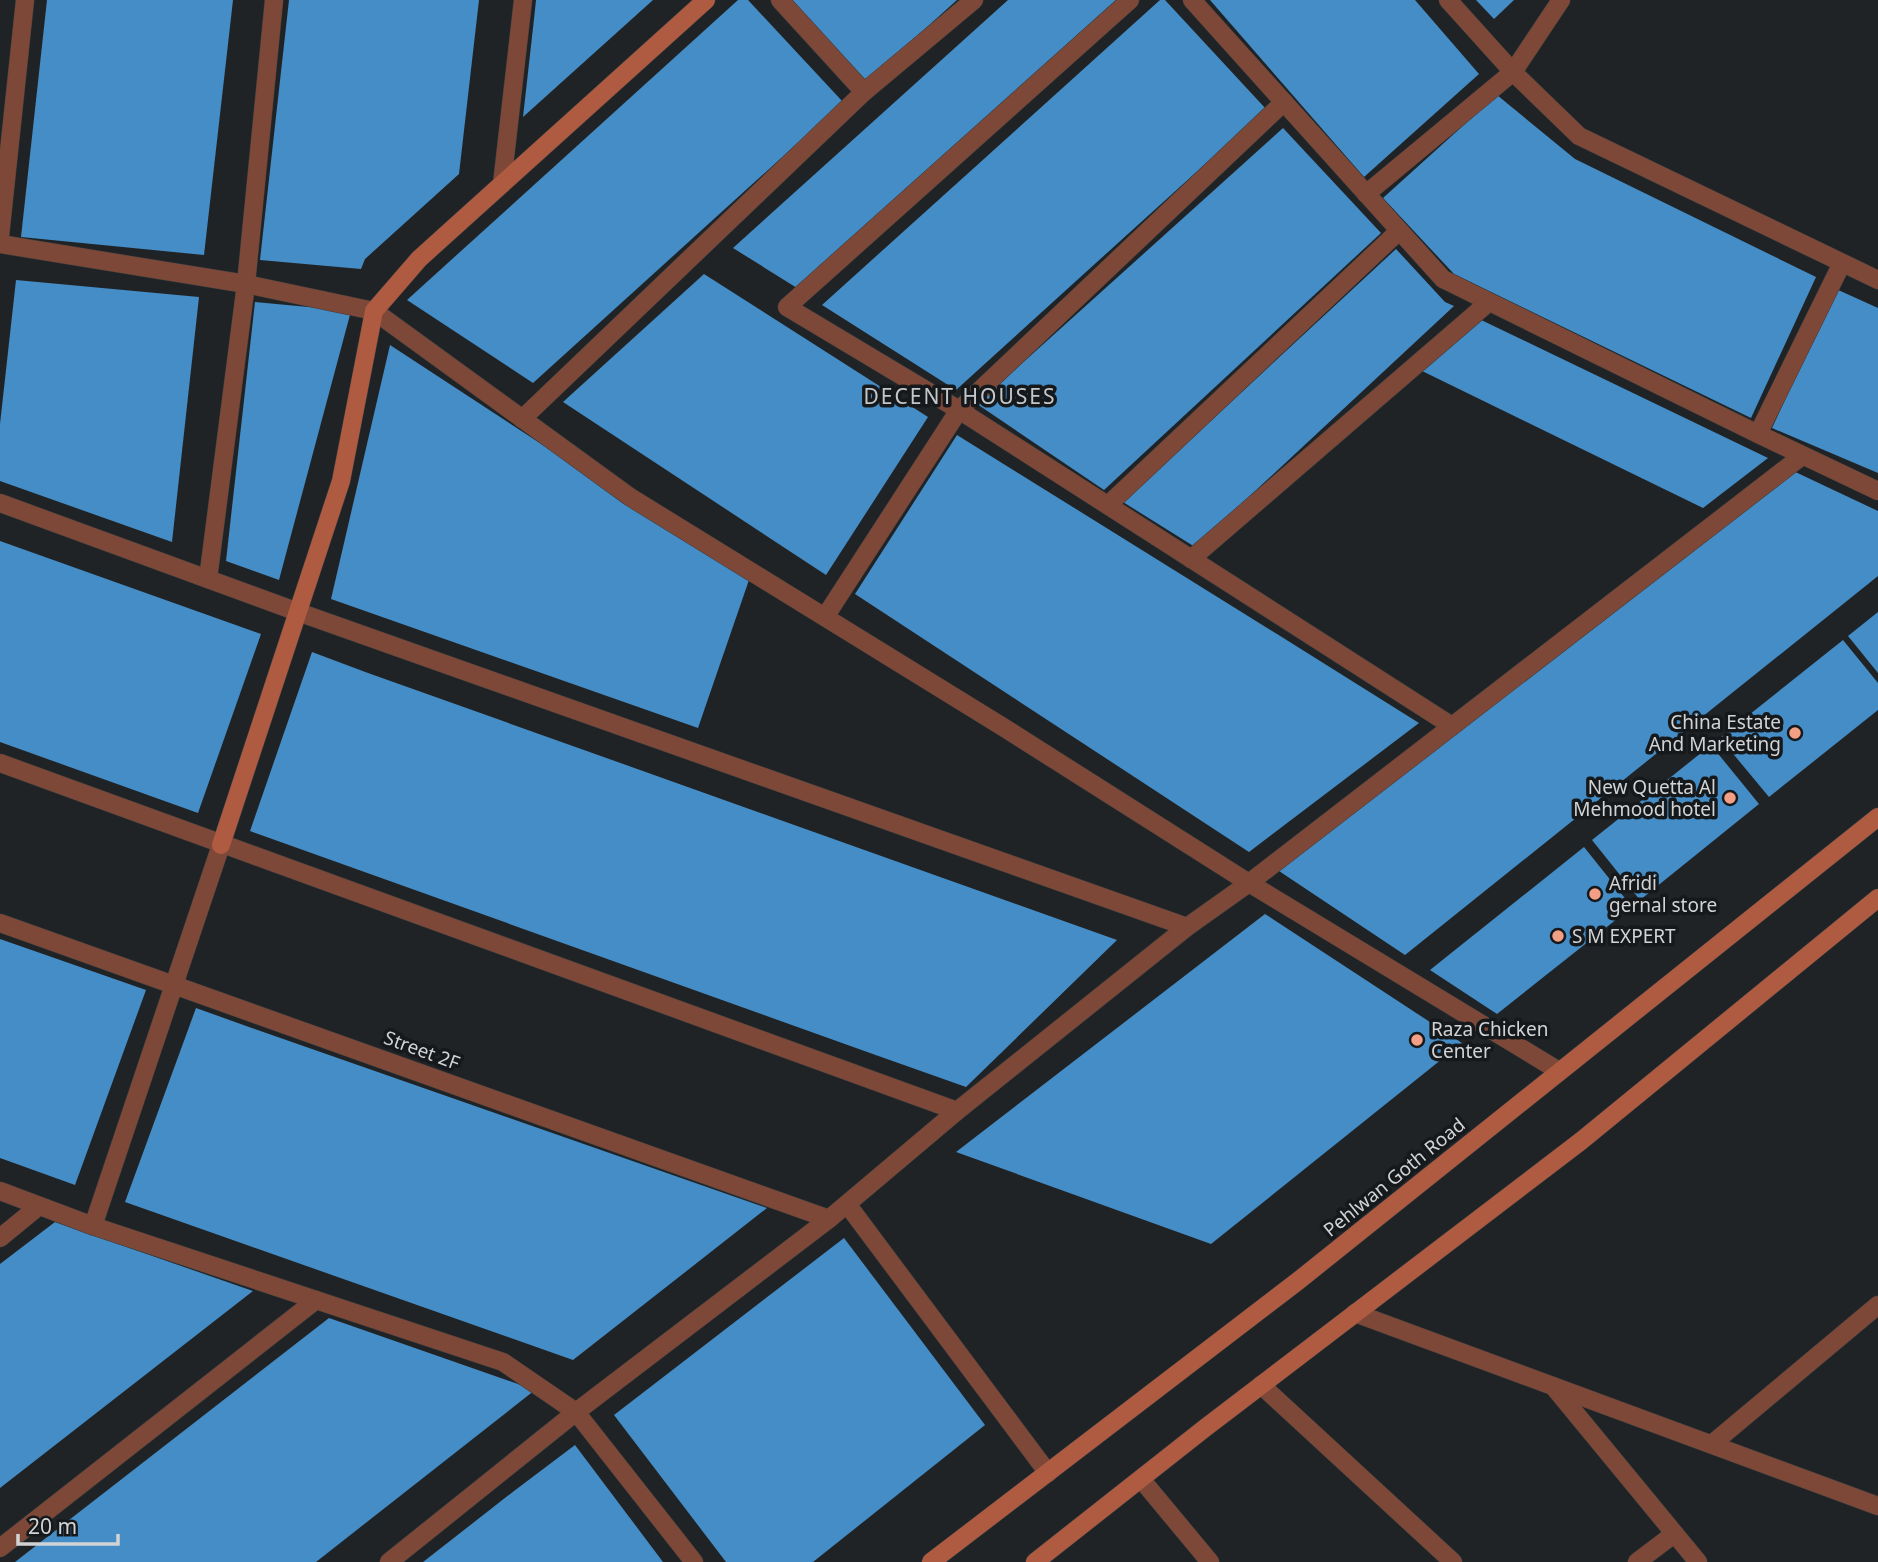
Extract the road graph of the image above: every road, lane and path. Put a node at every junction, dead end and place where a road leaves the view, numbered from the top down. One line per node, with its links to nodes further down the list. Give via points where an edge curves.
1 (25, 0): 17 (street)
2 (274, 0): 21 (street)
3 (523, 0): 14 (street)
4 (706, 0): 14 (main road)
5 (780, 0): 12 (street)
6 (974, 0): 12 (street)
7 (1130, 0): 24 (street, via 788,307)
8 (1192, 0): 13 (street)
9 (1448, 0): 11 (street)
10 (1561, 0): 11 (street)
11 (1513, 72): 15 (street); 19 (street, via 1579,136)
12 (864, 92): 25 (street)
13 (1284, 102): 15 (street); 24 (street)
14 (502, 184): 23 (main road, via 419,259)
15 (1366, 194): 16 (street)
16 (1399, 231): 22 (street, via 1443,279); 30 (street)
17 (0, 236)
18 (0, 244): 21 (street)
19 (1842, 263): 20 (street); 26 (street)
20 (1878, 280)
21 (246, 284): 23 (street); 32 (street)
22 (1489, 302): 26 (street); 31 (street)
23 (374, 311): 25 (street); 33 (main road, via 341,481)
24 (959, 410): 30 (street); 34 (street)
25 (523, 419): 34 (street, via 630,496)
26 (1758, 434): 27 (street)
27 (1802, 456): 28 (street); 35 (street)
28 (1878, 491)
29 (0, 503): 32 (street)
30 (1108, 505): 31 (street)
31 (1191, 559): 35 (street)
32 (208, 579): 33 (street)
33 (298, 612): 38 (main road); 42 (street)
34 (825, 617): 39 (street)
35 (1452, 726): 39 (street)
36 (0, 763): 38 (street)
37 (1878, 817): 44 (main road, Pehlwan Goth Road)
38 (222, 845): 43 (street); 45 (street)
39 (1249, 883): 42 (street); 44 (street)
40 (1878, 898): 54 (main road, via 1581,1141)
41 (0, 923): 43 (street, Street 2F)
42 (1187, 927): 45 (street)
43 (176, 985): 49 (street, Street 2F); 50 (street)
44 (1559, 1071): 59 (main road, Pehlwan Goth Road, via 1298,1281)
45 (957, 1111): 47 (street)
46 (0, 1191): 48 (street)
47 (847, 1204): 49 (street); 59 (street)
48 (39, 1206): 50 (street); 51 (street)
49 (829, 1219): 57 (street)
50 (93, 1226): 52 (street)
51 (0, 1238)
52 (316, 1300): 57 (street, via 503,1362); 63 (street)
53 (1878, 1305): 58 (street)
54 (1355, 1313): 55 (main road); 56 (street)
55 (1261, 1385): 60 (main road); 69 (street)
56 (1553, 1386): 58 (street); 62 (street)
57 (576, 1412): 64 (street); 65 (street)
58 (1712, 1444): 61 (street)
59 (1048, 1473): 66 (main road, Pehlwan Goth Road)
60 (1141, 1479): 67 (main road); 68 (street)
61 (1878, 1506)
62 (1674, 1534): 70 (street); 71 (street)
63 (0, 1548)
64 (390, 1562)
65 (694, 1562)
66 (931, 1562)
67 (1035, 1562)
68 (1210, 1562)
69 (1453, 1562)
70 (1637, 1562)
71 (1698, 1562)

